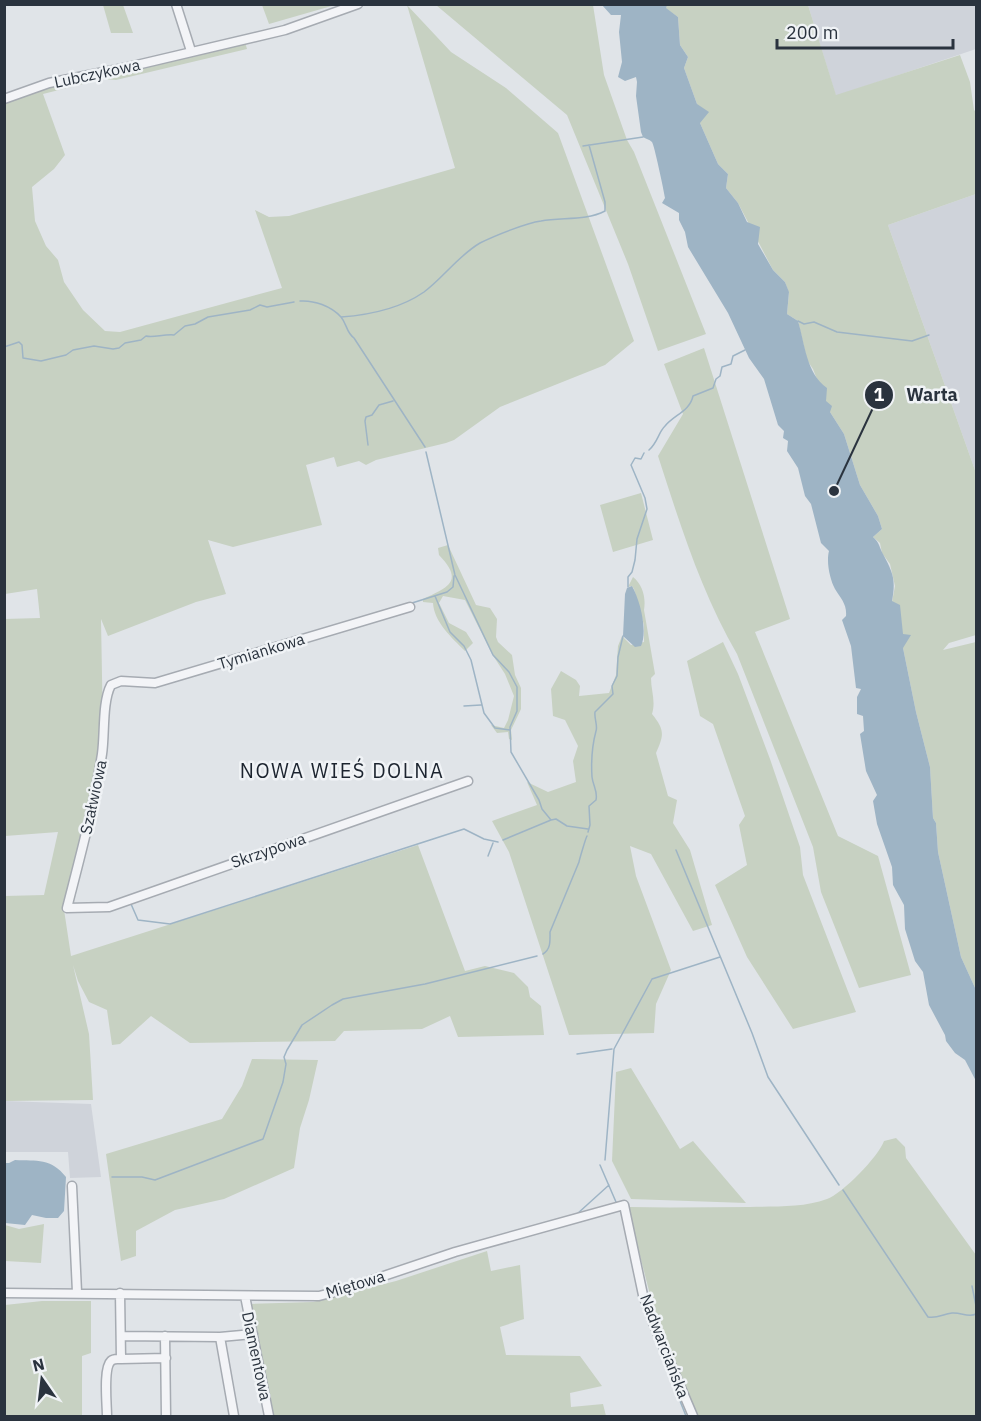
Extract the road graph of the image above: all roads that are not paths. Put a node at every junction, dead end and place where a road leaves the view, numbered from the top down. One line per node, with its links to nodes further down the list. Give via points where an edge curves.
1 (176, 4): 3 (street)
2 (358, 4): 3 (street, Lubczykowa, via 285,30)
3 (191, 51): 4 (street, Lubczykowa, via 49,83)
4 (4, 99)
5 (410, 607): 6 (street, Tymiankowa, via 155,683 121,681)
6 (111, 685): 8 (street, Szałwiowa, via 92,811)
7 (468, 781): 8 (street, Skrzypowa, via 109,907)
8 (67, 908)
9 (72, 1186): 11 (street)
10 (624, 1205): 14 (street, Miętowa, via 455,1252 326,1294); 25 (street, Nadwarciańska, via 643,1295)
11 (76, 1292): 12 (street, Miętowa); 13 (street, Miętowa)
12 (4, 1293)
13 (120, 1293): 14 (street, Miętowa); 16 (street)
14 (245, 1296): 15 (street, Diamentowa)
15 (253, 1334): 18 (street); 24 (street, Diamentowa)
16 (121, 1336): 17 (street); 20 (street)
17 (165, 1336): 18 (street); 19 (street)
18 (220, 1337): 23 (street)
19 (166, 1358): 20 (street); 22 (street)
20 (121, 1359): 21 (street, via 114,1359 107,1366)
21 (107, 1416)
22 (166, 1416)
23 (234, 1416)
24 (269, 1416)
25 (693, 1416)

